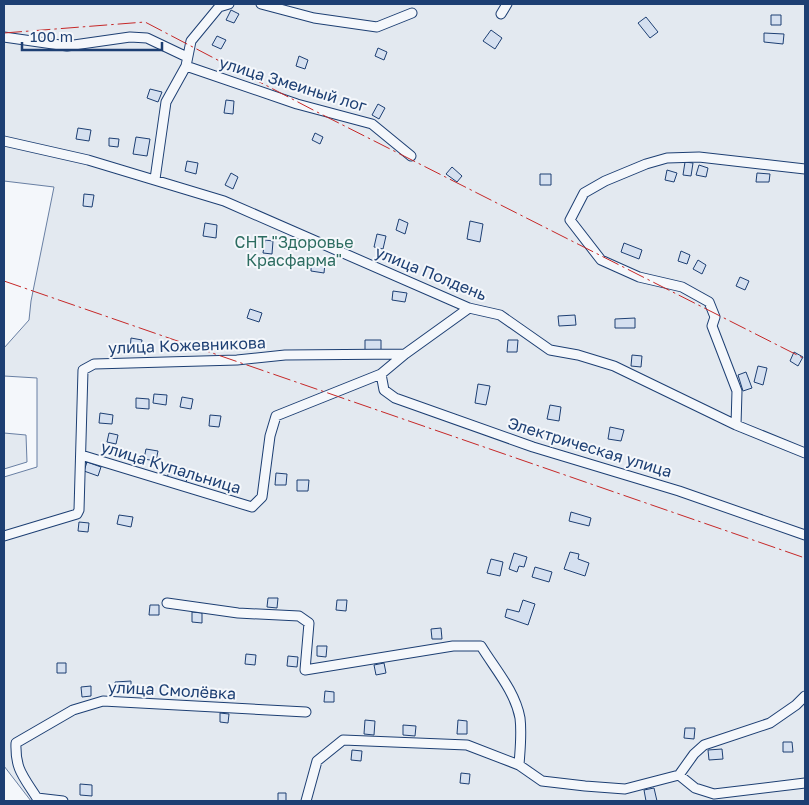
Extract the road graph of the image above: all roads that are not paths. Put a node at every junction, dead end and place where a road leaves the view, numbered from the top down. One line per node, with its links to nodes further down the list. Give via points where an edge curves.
1 (229, 4): 7 (street, via 219,7 191,41)
2 (261, 4): 4 (street, via 314,18 377,27)
3 (507, 4): 5 (street)
4 (412, 13)
5 (501, 14)
6 (4, 37): 7 (street, улица Змеиный лог, via 67,46 130,37 146,38)
7 (187, 62): 9 (street, улица Змеиный лог, via 298,104 372,124); 11 (street, via 166,102)
8 (4, 141): 11 (street, улица Полдень)
9 (411, 156)
10 (805, 169): 15 (street, via 700,157 667,158 605,181 584,193 570,220 601,260 639,277 682,287 709,302 715,317 712,326 737,391)
11 (155, 179): 12 (street, улица Полдень, via 224,201)
12 (469, 308): 13 (street); 15 (street, улица Полдень, via 500,315 550,350 614,366)
13 (405, 354): 14 (street, улица Купальница); 17 (street, улица Кожевникова, via 285,355 237,360 94,364 83,370)
14 (381, 374): 17 (street, улица Купальница, via 276,416 270,436 262,497 252,507); 18 (street, Электрическая улица, via 384,390 395,398 533,447 679,491)
15 (736, 425): 16 (street, улица Полдень)
16 (805, 453)
17 (81, 455): 19 (street, улица Кожевникова, via 80,510 77,514)
18 (805, 535)
19 (4, 536)
20 (167, 603): 23 (street, via 238,613 298,616 309,623 305,670 453,646 481,646 513,695 520,718)
21 (805, 696): 24 (street, via 770,723 704,745)
22 (306, 712): 26 (street, улица Смолёвка, via 103,701 73,710 16,743 18,769 37,798)
23 (519, 765): 24 (street, via 542,781 625,789); 27 (street, via 467,745 343,740 317,761)
24 (679, 775): 25 (street, via 695,788 714,794)
25 (805, 783)
26 (63, 801)
27 (306, 801)

